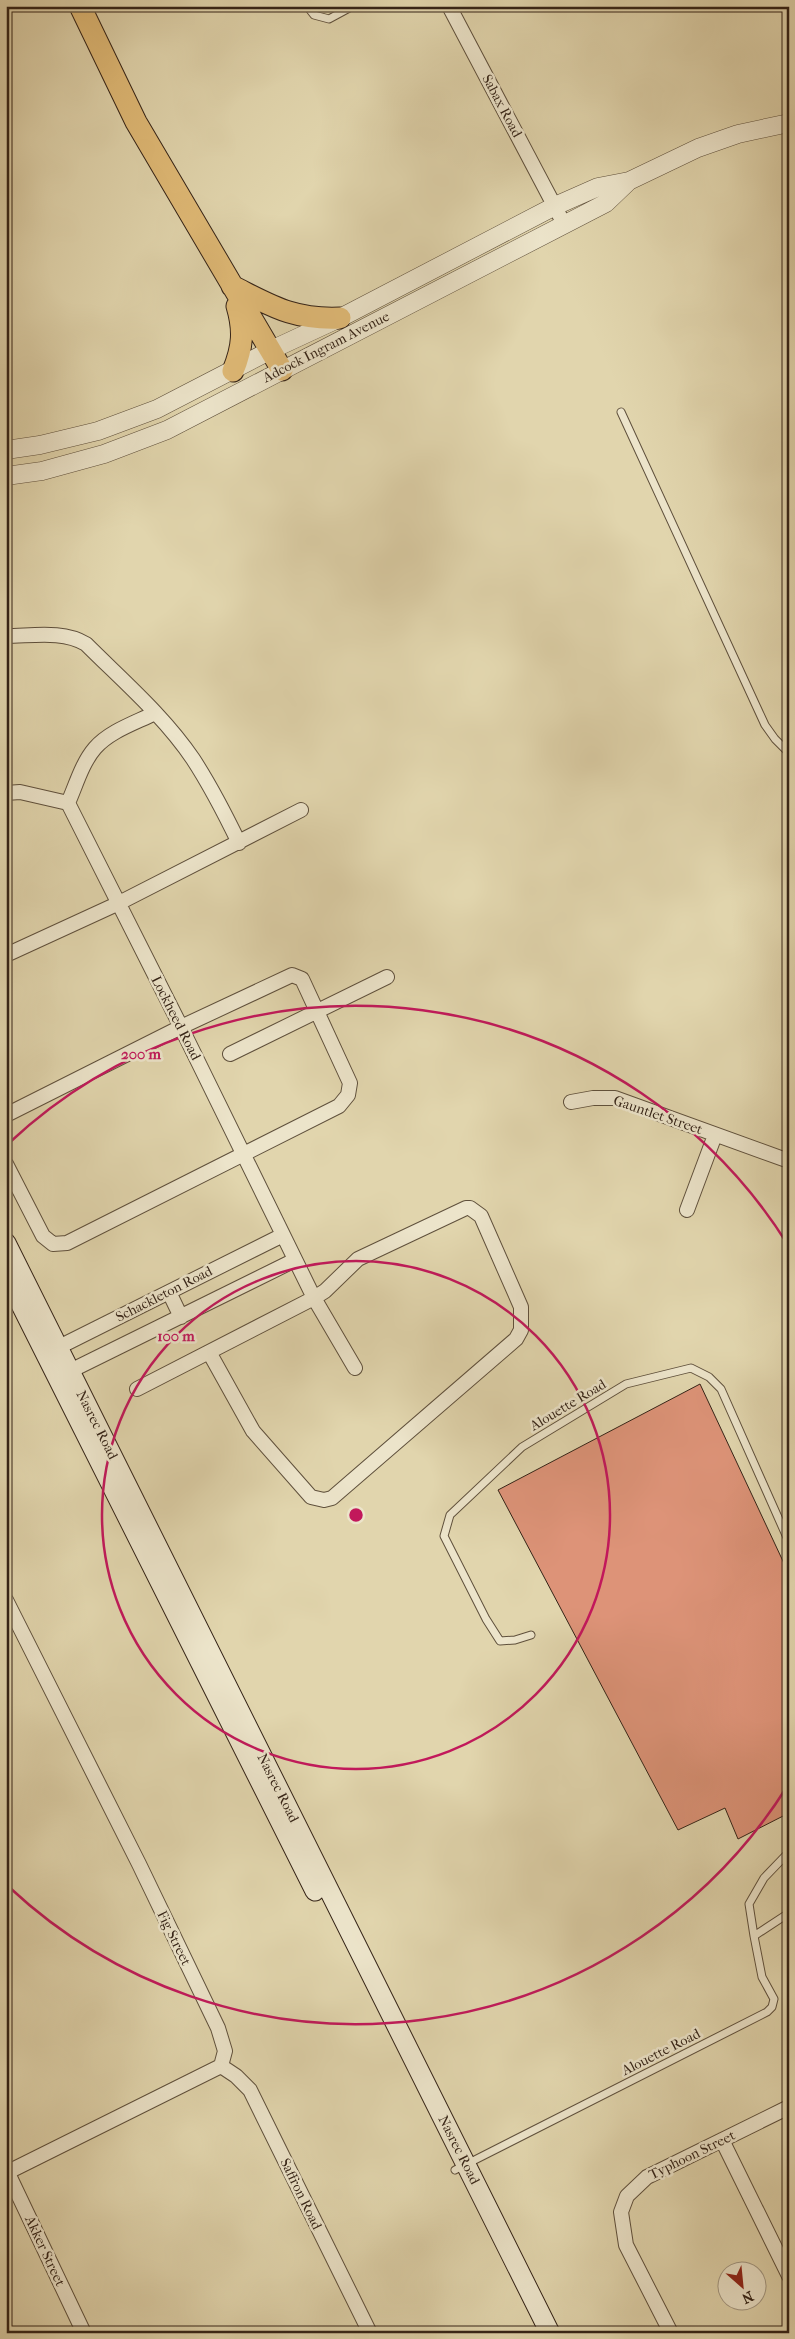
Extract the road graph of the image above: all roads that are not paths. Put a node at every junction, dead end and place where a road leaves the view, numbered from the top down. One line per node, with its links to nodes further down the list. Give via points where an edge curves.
1 (80, 6): 9 (main road, via 136,122)
2 (308, 6): 3 (lane, via 314,15 329,19)
3 (353, 6)
4 (449, 6): 7 (street, Sabax Road)
5 (789, 122): 6 (street, Adcock Ingram Avenue, via 698,148)
6 (629, 181): 7 (street, Adcock Ingram Avenue, via 598,187); 8 (street, Adcock Ingram Avenue, via 606,203)
7 (555, 206): 8 (street, Sabax Road); 10 (street, Adcock Ingram Avenue)
8 (564, 224): 12 (street, Adcock Ingram Avenue)
9 (232, 286): 10 (main road, via 297,316); 11 (main road); 13 (main road, via 243,334 242,348)
10 (340, 318): 11 (street, Adcock Ingram Avenue)
11 (271, 350): 12 (main road); 13 (street, Adcock Ingram Avenue)
12 (282, 370): 16 (street, Adcock Ingram Avenue, via 167,430 104,454 42,471)
13 (233, 371): 15 (street, Adcock Ingram Avenue, via 157,409 98,431)
14 (621, 412): 19 (lane, via 765,725)
15 (6, 450)
16 (6, 476)
17 (6, 636): 18 (street, via 76,638 86,644)
18 (155, 713): 21 (street, via 99,744 85,764); 23 (street, via 192,758)
19 (789, 753)
20 (6, 793): 21 (street, via 20,792)
21 (68, 803): 24 (street, Lockheed Road)
22 (301, 810): 23 (street)
23 (239, 843): 24 (street)
24 (118, 904): 25 (street); 28 (street, Lockheed Road)
25 (6, 955)
26 (387, 977): 27 (street)
27 (318, 1012): 28 (street, via 302,979 292,975); 29 (street); 33 (street, via 350,1083 348,1095 339,1106)
28 (181, 1027): 31 (street); 33 (street, Lockheed Road)
29 (230, 1054)
30 (571, 1102): 32 (street, Gauntlet Street, via 615,1098)
31 (6, 1115)
32 (715, 1135): 34 (street, Gauntlet Street); 36 (street, Gauntlet Street)
33 (243, 1153): 35 (street, via 59,1244 49,1242 44,1236); 37 (street, Lockheed Road)
34 (789, 1161)
35 (6, 1164)
36 (687, 1210)
37 (283, 1235): 39 (street, Lockheed Road); 41 (street, Schackleton Road)
38 (6, 1243): 44 (main road, Nasrec Road)
39 (295, 1260): 42 (street, Lockheed Road); 43 (street, Schackleton Road)
40 (6, 1275): 44 (main road, Nasrec Road)
41 (169, 1292): 43 (street); 44 (street, Schackleton Road)
42 (314, 1298): 45 (street); 45 (street, via 358,1258 460,1209 470,1208 481,1216 521,1307 522,1330 516,1339 332,1498 324,1500 311,1498 253,1430); 46 (street, Lockheed Road)
43 (181, 1317): 47 (street, Schackleton Road)
44 (52, 1351): 47 (main road, Nasrec Road)
45 (208, 1352): 48 (street)
46 (355, 1368)
47 (64, 1374): 59 (main road, Nasrec Road)
48 (136, 1389)
49 (789, 1542): 52 (lane, Alouette Road, via 722,1389 709,1377 691,1368 626,1384 522,1447 450,1515 444,1536 500,1641)
50 (6, 1600): 51 (street, Fig Street)
51 (11, 1620): 56 (street, Fig Street, via 139,1864 218,2028 225,2051)
52 (531, 1635)
53 (789, 1852): 55 (lane, via 764,1878 749,1904)
54 (789, 1913): 55 (lane)
55 (754, 1936): 59 (lane, Alouette Road, via 762,1977 774,1999 767,2012)
56 (221, 2066): 60 (street); 64 (street, Saffron Road, via 250,2090)
57 (789, 2107): 58 (street, Typhoon Street)
58 (722, 2140): 61 (street); 67 (street, Typhoon Street, via 640,2181 626,2196 621,2212 626,2245)
59 (460, 2167): 65 (main road, Nasrec Road); 66 (main road, Nasrec Road)
60 (7, 2171): 63 (street, Akker Street)
61 (784, 2256): 62 (street)
62 (789, 2276)
63 (84, 2333)
64 (370, 2333)
65 (536, 2333)
66 (550, 2333)
67 (670, 2333)

